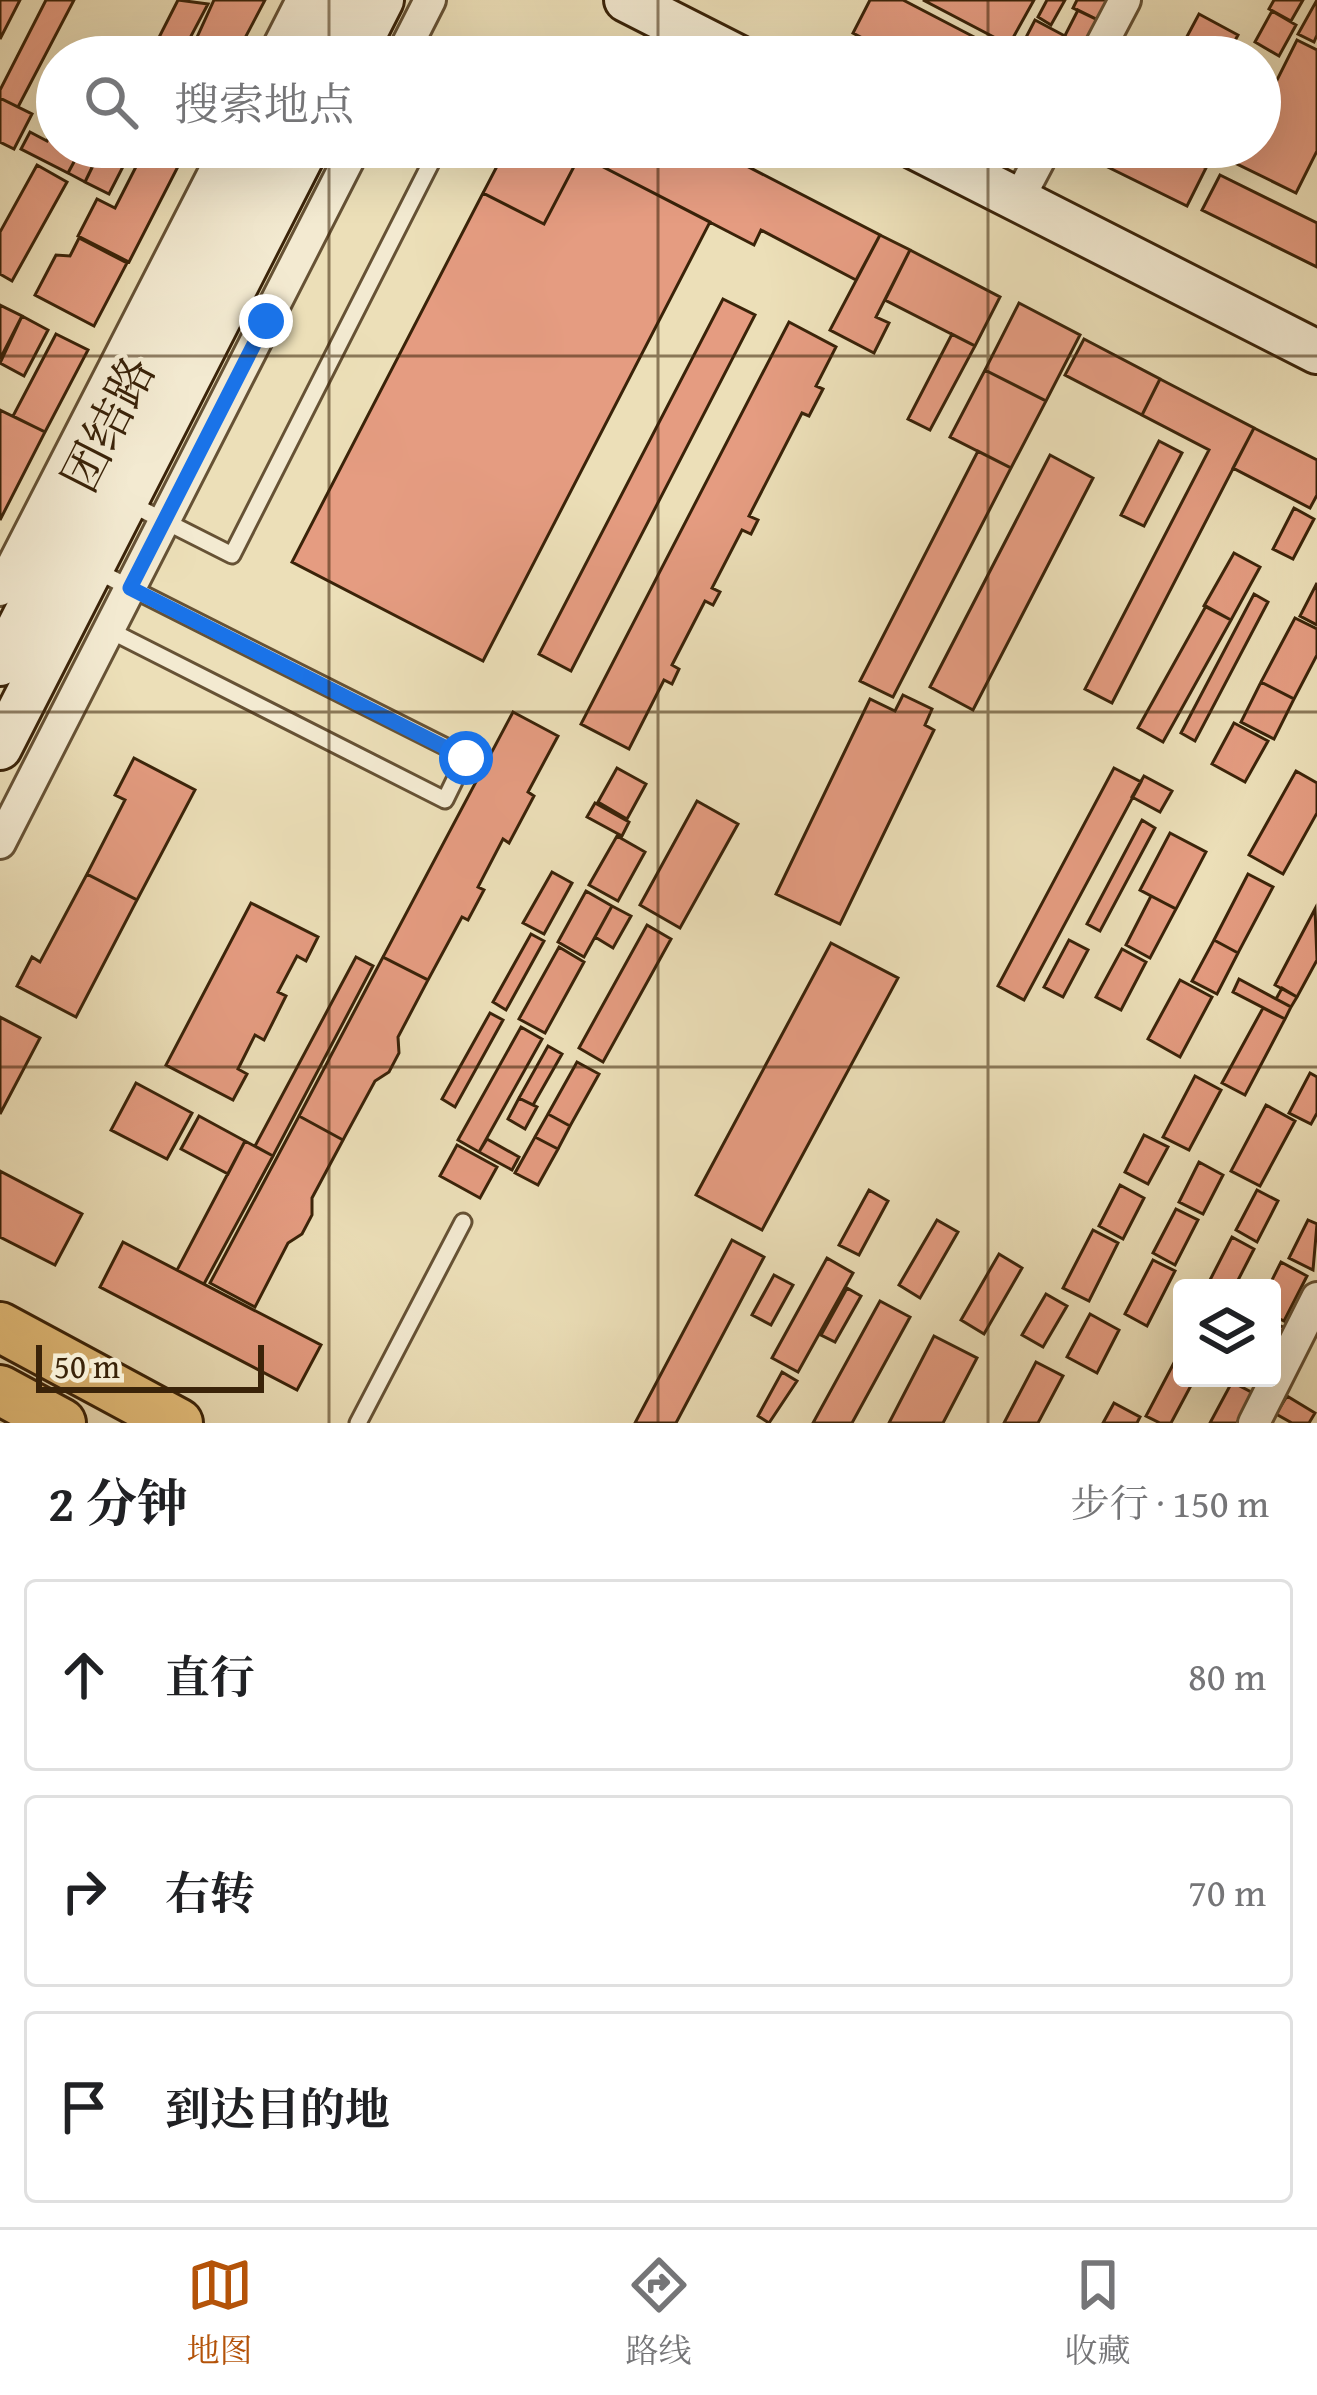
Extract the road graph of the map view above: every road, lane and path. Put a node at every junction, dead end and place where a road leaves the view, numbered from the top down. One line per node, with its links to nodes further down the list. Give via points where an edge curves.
1 (302, 0): 7 (street)
2 (339, 0): 8 (main road)
3 (382, 0): 9 (main road)
4 (430, 0): 10 (street)
5 (626, 0): 11 (main road)
6 (1125, 0): 12 (street)
7 (284, 36)
8 (321, 36)
9 (364, 36)
10 (412, 36)
11 (697, 36)
12 (1106, 36)
13 (215, 168): 26 (street)
14 (253, 168): 28 (main road, 团结路)
15 (296, 168): 22 (main road, 团结路)
16 (344, 168): 23 (street)
17 (428, 168): 23 (lane, via 232,555)
18 (955, 168): 20 (main road)
19 (1035, 168): 20 (street)
20 (1018, 200): 21 (main road)
21 (1317, 352)
22 (126, 502): 23 (lane); 24 (main road, 团结路)
23 (164, 521): 25 (street)
24 (92, 568): 25 (lane); 29 (main road, 团结路)
25 (130, 588): 27 (street); 27 (lane, via 466,758 445,800)
26 (0, 590)
27 (109, 630): 30 (street)
28 (0, 664)
29 (0, 748)
30 (0, 843)
31 (463, 1222): 37 (lane)
32 (1317, 1298): 38 (street)
33 (0, 1327): 36 (main road)
34 (0, 1390): 35 (main road)
35 (61, 1423)
36 (178, 1423)
37 (358, 1423)
38 (1254, 1423)

